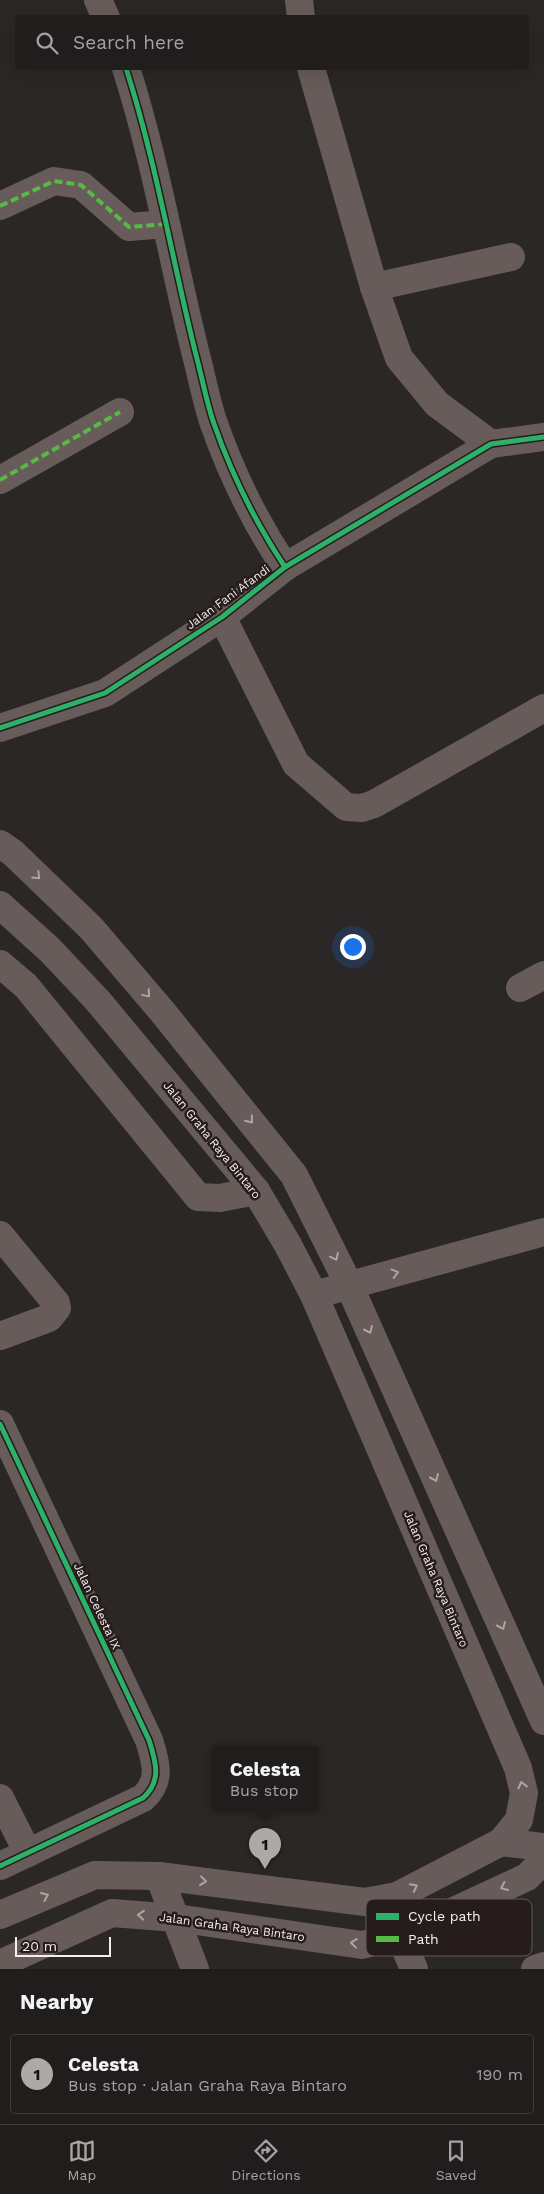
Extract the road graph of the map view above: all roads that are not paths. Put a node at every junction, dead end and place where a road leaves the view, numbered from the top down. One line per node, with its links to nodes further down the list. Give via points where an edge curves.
1 (98, 0): 3 (street)
2 (299, 0): 4 (street)
3 (105, 15)
4 (301, 15)
5 (127, 70): 8 (street)
6 (312, 70): 10 (street)
7 (0, 206): 8 (street, via 54,181 81,185 129,227)
8 (166, 224): 15 (street, via 213,421 242,494)
9 (512, 258): 10 (street)
10 (374, 287): 13 (street, via 399,358 437,404)
11 (120, 412): 14 (street)
12 (544, 437): 13 (street, Jalan Fani Afandi)
13 (491, 444): 15 (street, Jalan Fani Afandi)
14 (0, 480)
15 (285, 567): 16 (street, Jalan Fani Afandi)
16 (222, 617): 17 (street, via 296,764 346,807 362,808 374,804); 18 (street, Jalan Fani Afandi, via 105,693)
17 (544, 708)
18 (0, 728)
19 (0, 844): 27 (main road, one-way to 27, via 91,928 294,1175)
20 (0, 905): 24 (main road, Jalan Graha Raya Bintaro, via 50,950 98,1001)
21 (0, 964): 24 (street, via 26,986 198,1197 220,1198)
22 (544, 976): 23 (street)
23 (520, 988)
24 (256, 1192): 28 (main road, Jalan Graha Raya Bintaro)
25 (544, 1232): 27 (street, one-way to 25)
26 (0, 1235): 29 (street, via 56,1303 56,1312 49,1318)
27 (349, 1285): 28 (street); 31 (main road, one-way to 31)
28 (314, 1295): 33 (main road, Jalan Graha Raya Bintaro, one-way to 28, via 519,1820 524,1794 518,1768)
29 (0, 1336)
30 (0, 1424): 35 (street, Jalan Celesta IX, via 149,1740 156,1764 152,1790 143,1798)
31 (544, 1720)
32 (0, 1798): 35 (street)
33 (501, 1842): 34 (street); 39 (main road, Jalan Graha Raya Bintaro, one-way to 33, via 397,1896)
34 (544, 1847)
35 (28, 1852): 37 (street)
36 (544, 1860): 40 (main road, Jalan Graha Raya Bintaro, one-way to 40, via 527,1876)
37 (0, 1866)
38 (159, 1876): 41 (main road, Jalan Graha Raya Bintaro, one-way to 41); 42 (main road, Jalan Graha Raya Bintaro, one-way to 38, via 95,1875); 43 (street)
39 (382, 1899)
40 (478, 1899)
41 (366, 1902)
42 (0, 1915)
43 (176, 1918): 44 (main road, Jalan Graha Raya Bintaro, one-way to 43); 46 (main road, Jalan Graha Raya Bintaro, one-way to 46, via 112,1913); 48 (street)
44 (366, 1943)
45 (408, 1956): 49 (street)
46 (0, 1964)
47 (544, 1966): 50 (street)
48 (195, 1969)
49 (414, 1969)
50 (535, 1969)

